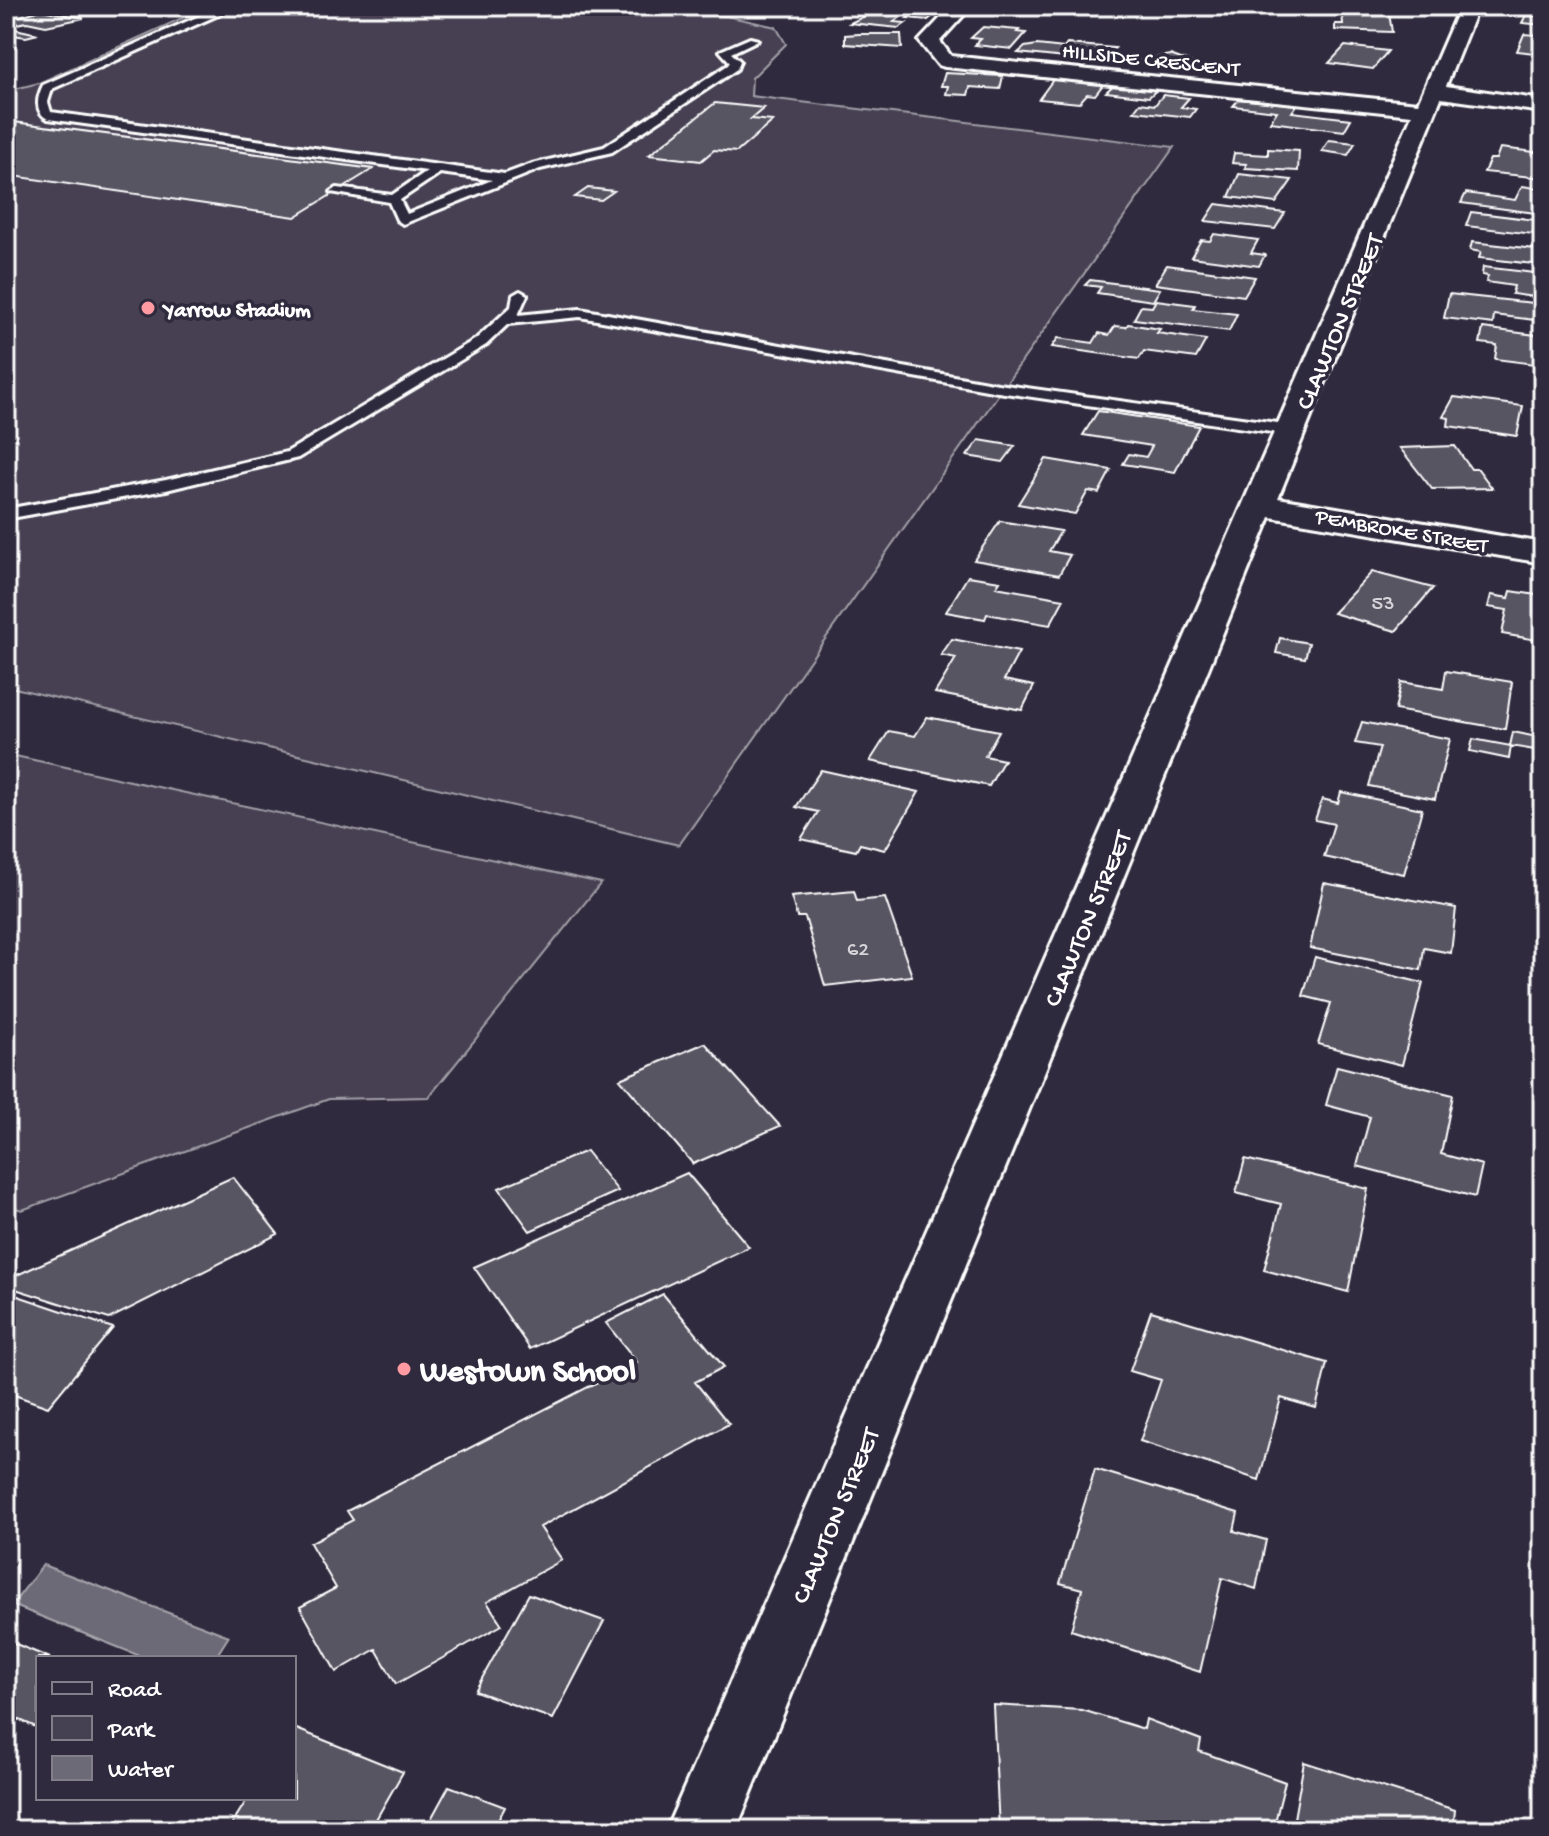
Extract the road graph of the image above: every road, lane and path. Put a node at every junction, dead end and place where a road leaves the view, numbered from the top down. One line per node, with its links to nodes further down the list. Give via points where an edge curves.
1 (291, 6): 4 (lane)
2 (963, 6): 6 (street, HILLSIDE CRESCENT, via 929,41 945,61)
3 (1469, 6): 6 (street, CLAWTON STREET)
4 (229, 7): 8 (lane, via 47,87 44,111 48,116)
5 (753, 40): 9 (lane, via 724,53 735,61 733,67 608,150)
6 (1430, 101): 7 (street); 14 (street, CLAWTON STREET)
7 (1543, 106)
8 (437, 169): 9 (lane); 11 (lane)
9 (506, 178): 11 (lane, via 403,220)
10 (337, 192): 11 (lane)
11 (394, 199)
12 (520, 295): 13 (lane, via 517,308)
13 (504, 320): 14 (lane, via 580,313 998,388); 16 (lane, via 481,342 292,455)
14 (1292, 430): 15 (street, CLAWTON STREET)
15 (1260, 505): 17 (street, PEMBROKE STREET); 18 (street, CLAWTON STREET)
16 (6, 514)
17 (1543, 553)
18 (701, 1830)

